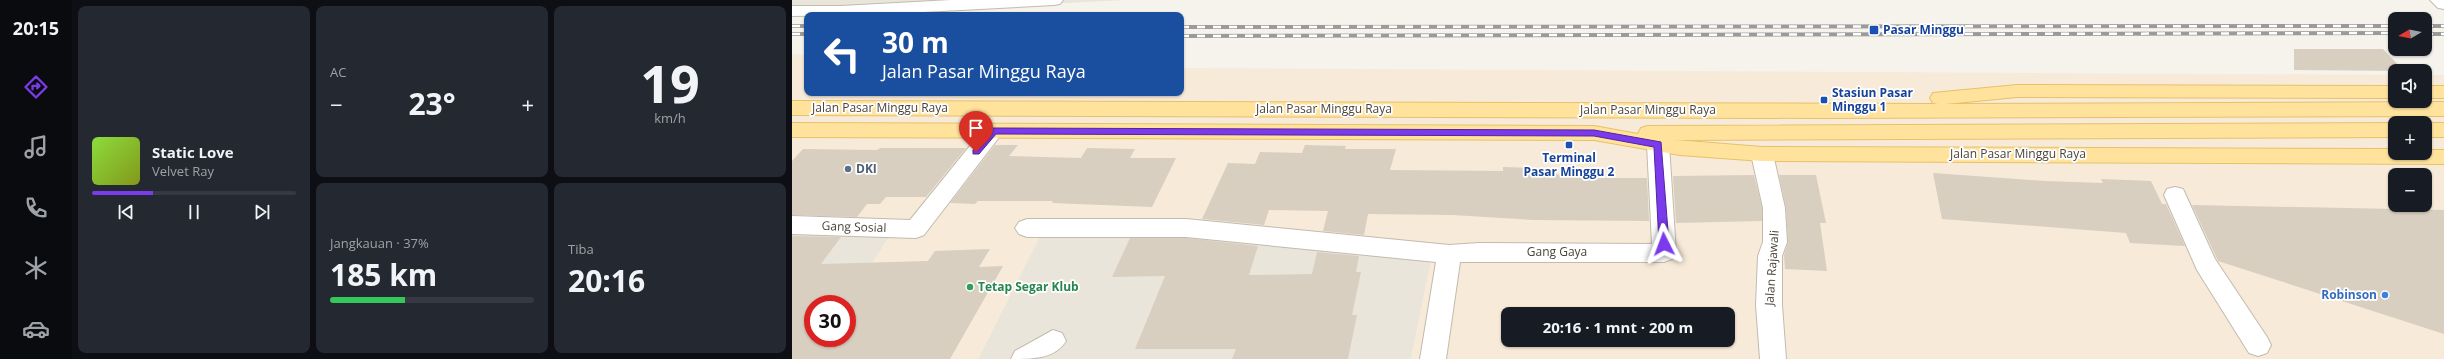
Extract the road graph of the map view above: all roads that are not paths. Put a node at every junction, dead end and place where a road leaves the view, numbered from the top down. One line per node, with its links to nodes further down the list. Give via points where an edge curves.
1 (1054, 0): 3 (street)
2 (2438, 0): 4 (street)
3 (971, 3): 5 (street)
4 (2444, 4)
5 (792, 11)
6 (2388, 92): 11 (main road, Jalan Pasar Minggu Raya, via 2017,90 1928,99)
7 (2432, 92): 8 (main road)
8 (2444, 92)
9 (792, 108): 11 (main road, Jalan Pasar Minggu Raya)
10 (2444, 109): 11 (main road, Jalan Pasar Minggu Raya)
11 (1856, 111)
12 (792, 130): 16 (main road, Jalan Pasar Minggu Raya)
13 (2388, 130): 17 (main road, Jalan Pasar Minggu Raya)
14 (2432, 130): 15 (main road)
15 (2444, 130)
16 (993, 131): 17 (main road, Jalan Pasar Minggu Raya); 22 (street, Gang Sosial, via 923,220)
17 (1594, 133): 18 (main road, Jalan Pasar Minggu Raya)
18 (1658, 144): 19 (main road, Jalan Pasar Minggu Raya); 24 (street, Gang Gaya, via 1664,240)
19 (1762, 154): 20 (main road, Jalan Pasar Minggu Raya); 29 (street, Jalan Rajawali, via 1774,208 1775,242 1770,256 1769,305)
20 (2444, 157)
21 (2175, 195): 25 (street, via 2205,263)
22 (792, 225)
23 (1027, 228): 24 (street, Gang Gaya, via 1186,228)
24 (1449, 254): 28 (street)
25 (2254, 337)
26 (1053, 341): 27 (street)
27 (1024, 359)
28 (1433, 359)
29 (1773, 359)

